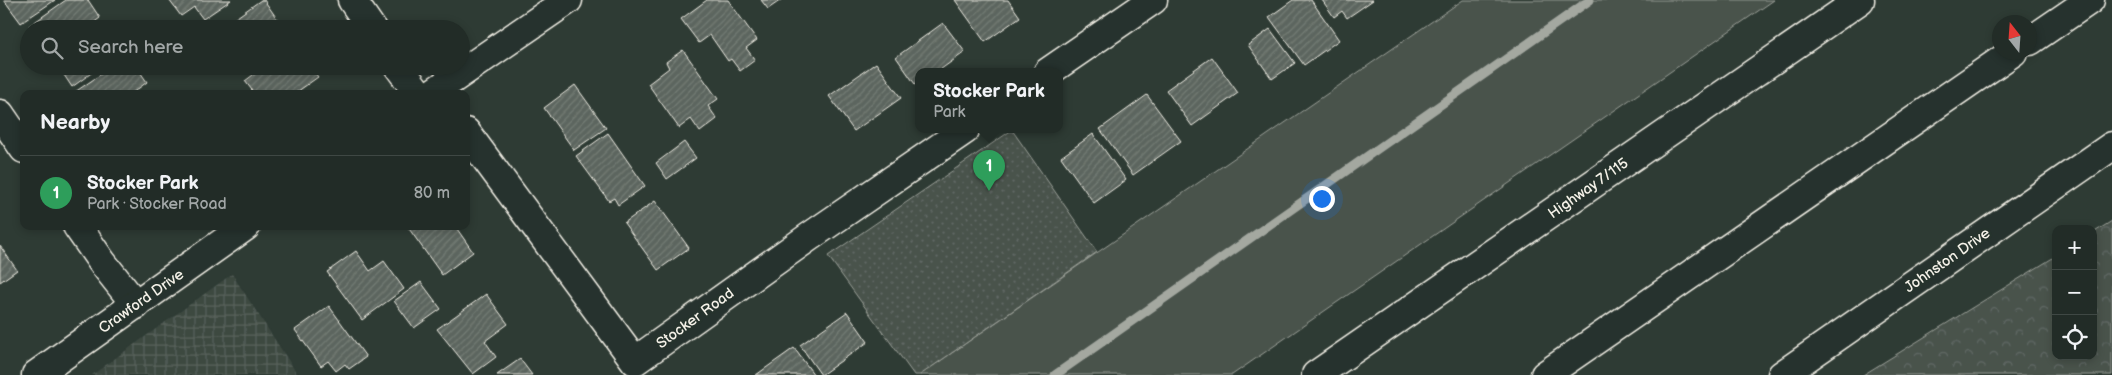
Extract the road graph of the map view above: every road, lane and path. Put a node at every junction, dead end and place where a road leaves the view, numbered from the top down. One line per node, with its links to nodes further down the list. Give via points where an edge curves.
1 (352, 0): 6 (main road)
2 (568, 0): 9 (main road)
3 (1153, 0): 10 (main road)
4 (1860, 0): 24 (main road, Highway 7/115)
5 (2090, 0): 7 (main road)
6 (366, 20)
7 (2037, 36)
8 (2001, 60): 25 (main road)
9 (470, 67)
10 (1054, 68)
11 (405, 75): 13 (main road)
12 (459, 75): 14 (main road)
13 (416, 90)
14 (437, 90)
15 (0, 114): 18 (main road)
16 (961, 133): 17 (main road, Stocker Road, via 635,361)
17 (470, 137)
18 (20, 143)
19 (2112, 146): 26 (main road, Johnston Drive)
20 (80, 230): 22 (main road)
21 (240, 230): 22 (main road, Crawford Drive)
22 (136, 305): 23 (main road, Crawford Drive)
23 (36, 375)
24 (1316, 375)
25 (1545, 375)
26 (1782, 375)

